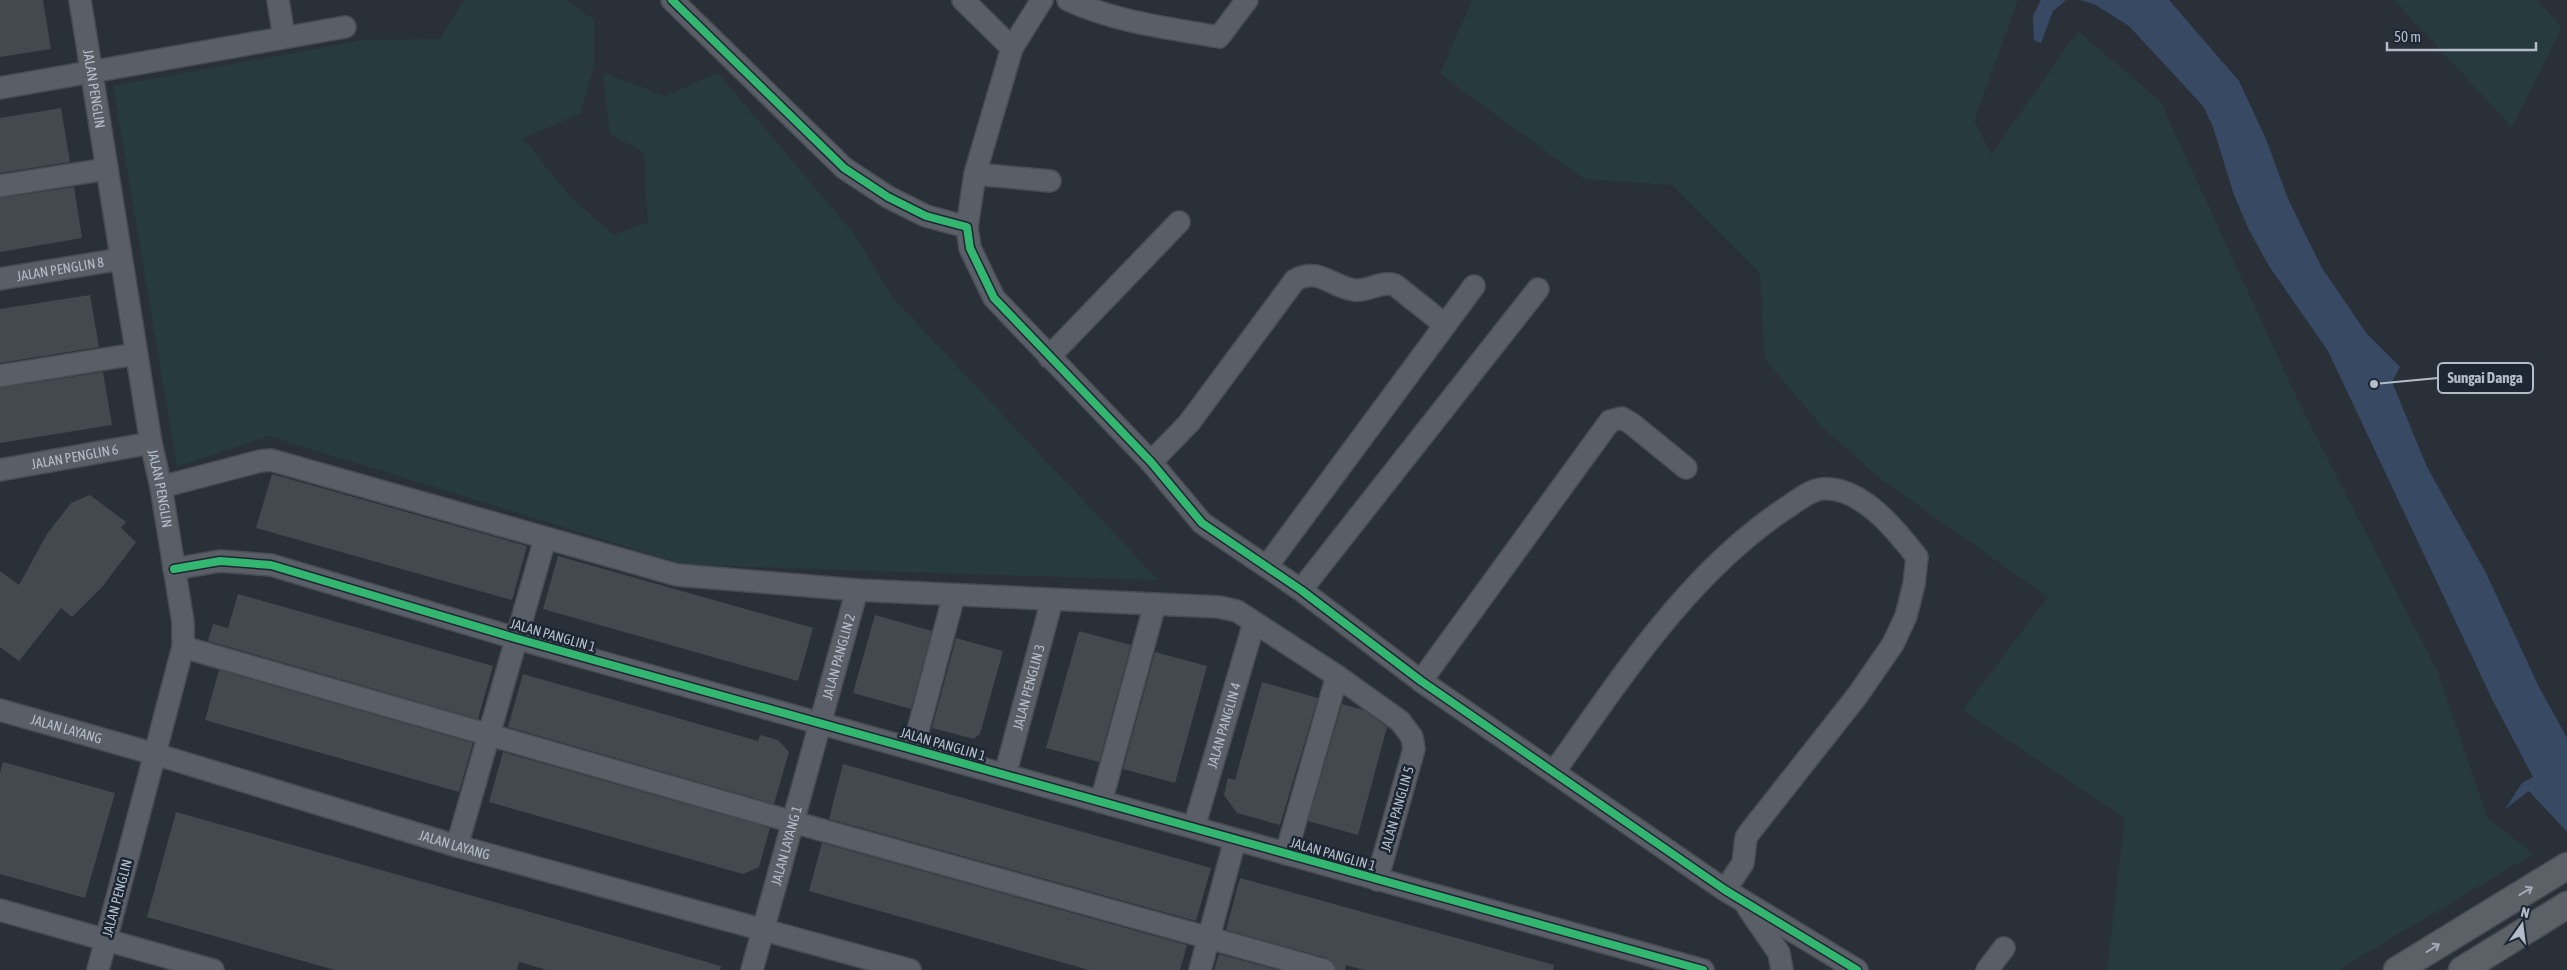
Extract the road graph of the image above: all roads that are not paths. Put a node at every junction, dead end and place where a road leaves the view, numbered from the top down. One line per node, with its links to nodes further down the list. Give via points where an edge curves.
1 (80, 0): 11 (street, JALAN PENGLIN)
2 (278, 0): 9 (street)
3 (672, 0): 18 (street, via 844,168 888,197 926,216)
4 (963, 0): 10 (street)
5 (1042, 0): 10 (street)
6 (1068, 0): 7 (street, via 1134,22 1219,36)
7 (1247, 0)
8 (344, 26): 9 (street)
9 (284, 37): 11 (street)
10 (1012, 48): 14 (street)
11 (91, 72): 12 (street); 13 (street, JALAN PENGLIN)
12 (0, 88)
13 (107, 169): 16 (street); 19 (street, JALAN PENGLIN)
14 (975, 174): 15 (street); 18 (street)
15 (1050, 181)
16 (0, 186)
17 (1179, 222): 25 (street)
18 (967, 227): 25 (street, via 970,248 994,298)
19 (121, 259): 20 (street, JALAN PENGLIN 8); 24 (street, JALAN PENGLIN)
20 (0, 279)
21 (1474, 286): 23 (street)
22 (1538, 290): 36 (street)
23 (1444, 324): 28 (street, via 1387,282 1362,291 1344,289 1307,274 1295,280 1189,423); 33 (street)
24 (136, 354): 26 (street); 27 (street, JALAN PENGLIN)
25 (1049, 357): 28 (street)
26 (0, 376)
27 (151, 443): 30 (street, JALAN PENGLIN 6); 31 (street, JALAN PENGLIN)
28 (1151, 462): 33 (street, via 1202,523)
29 (1686, 468): 44 (street, via 1632,424 1622,418 1610,421)
30 (0, 470)
31 (161, 487): 32 (street, via 260,460 271,460); 34 (street, JALAN PENGLIN)
32 (545, 539): 35 (street, via 677,575); 41 (street)
33 (1267, 566): 36 (street)
34 (174, 569): 41 (street, JALAN PANGLIN 1, via 220,561 271,565); 42 (street, JALAN PENGLIN)
35 (857, 590): 37 (street); 46 (street, JALAN PANGLIN 2)
36 (1301, 590): 44 (street)
37 (954, 595): 38 (street); 48 (street)
38 (1052, 600): 39 (street); 51 (street, JALAN PENGLIN 3)
39 (1155, 604): 40 (street, via 1219,607 1237,611); 52 (street)
40 (1254, 623): 43 (street); 54 (street, JALAN PANGLIN 4)
41 (515, 638): 46 (street, JALAN PANGLIN 1); 47 (street)
42 (184, 647): 47 (street); 49 (street, JALAN PENGLIN)
43 (1337, 676): 57 (street); 59 (street, JALAN PANGLIN 5, via 1400,721 1412,737 1414,749)
44 (1421, 681): 50 (street)
45 (0, 710): 49 (street, JALAN LAYANG)
46 (820, 722): 48 (street, JALAN PANGLIN 1); 53 (street, JALAN LAYANG 1)
47 (489, 734): 53 (street); 56 (street)
48 (913, 749): 51 (street, JALAN PANGLIN 1)
49 (155, 754): 56 (street, JALAN LAYANG); 66 (street, JALAN PENGLIN)
50 (1554, 772): 60 (street); 60 (street, via 1689,592 1770,519 1820,489 1832,489 1852,496 1876,512 1896,530 1917,558 1906,616 1893,644 1857,696 1749,833 1743,863)
51 (1005, 775): 52 (street, JALAN PANGLIN 1)
52 (1101, 802): 54 (street, JALAN PANGLIN 1)
53 (793, 822): 64 (street, JALAN LAYANG 1); 65 (street)
54 (1194, 827): 55 (street, JALAN PANGLIN 1)
55 (1235, 840): 57 (street, JALAN PANGLIN 1); 65 (street)
56 (457, 846): 64 (street, JALAN LAYANG)
57 (1286, 854): 59 (street, JALAN PANGLIN 1)
58 (2567, 866): 78 (main road, one-way to 58)
59 (1377, 880): 74 (street, JALAN PANGLIN 1)
60 (1725, 890): 61 (street)
61 (1744, 902): 75 (street, via 1779,953); 76 (street)
62 (2567, 905): 79 (main road)
63 (0, 910): 66 (street)
64 (763, 928): 70 (street, JALAN LAYANG 1); 71 (street, JALAN LAYANG)
65 (1209, 938): 72 (street); 73 (street)
66 (106, 940): 68 (street, JALAN PENGLIN); 69 (street)
67 (2004, 948): 77 (street)
68 (98, 970)
69 (213, 970)
70 (752, 970)
71 (910, 970)
72 (1200, 970)
73 (1324, 970)
74 (1703, 970)
75 (1782, 970)
76 (1857, 970)
77 (1987, 970)
78 (2397, 970)
79 (2462, 970)

